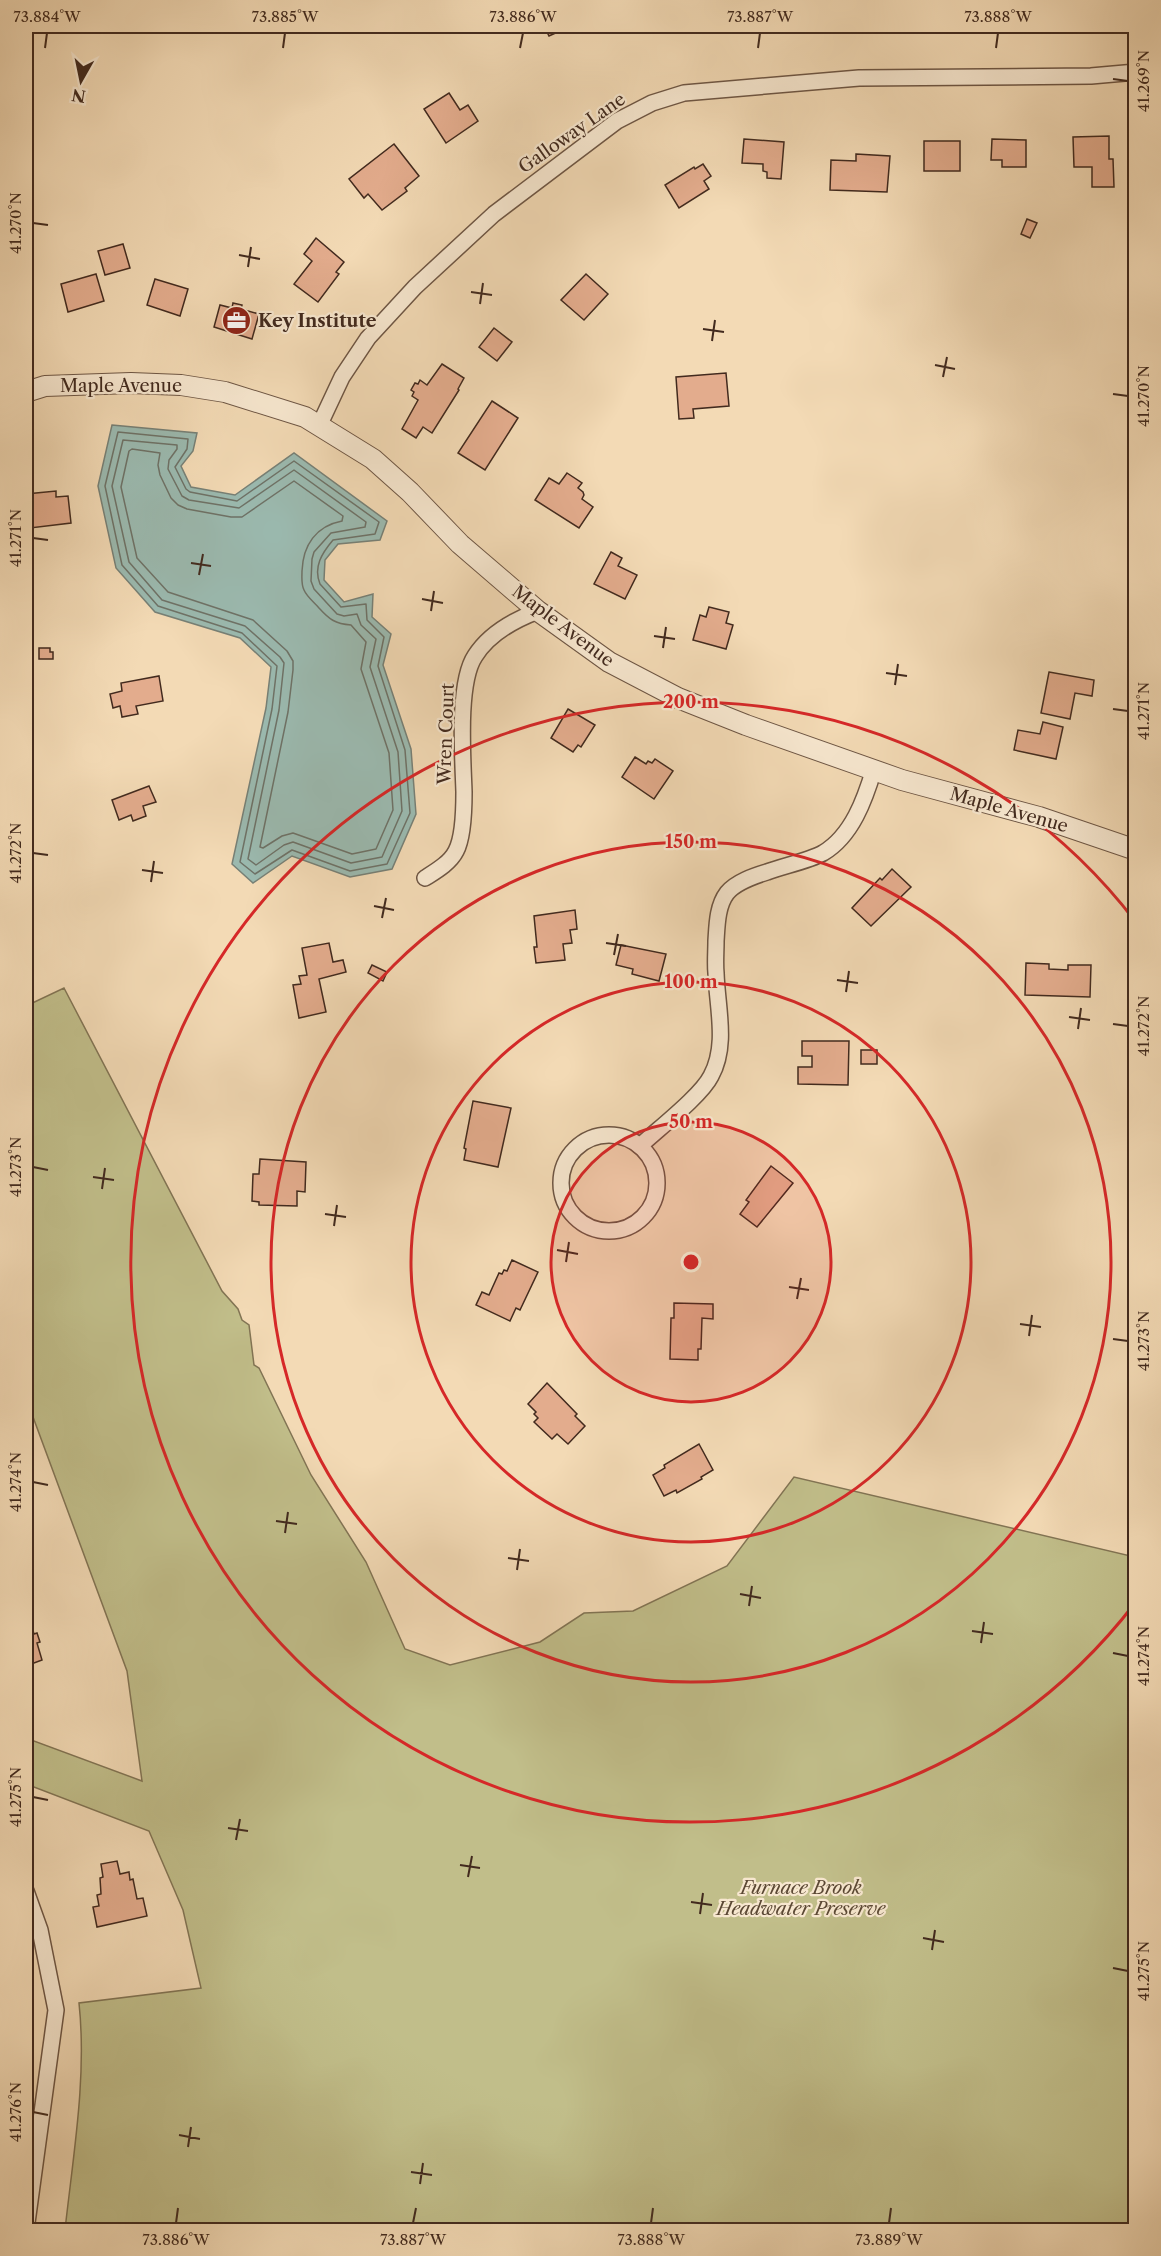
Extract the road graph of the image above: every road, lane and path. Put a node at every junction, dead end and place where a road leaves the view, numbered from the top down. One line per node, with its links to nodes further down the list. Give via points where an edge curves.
1 (1136, 72): 3 (street, Galloway Lane, via 1091,76 859,78 684,93 651,103 617,121 494,214 415,286 368,338 342,377)
2 (26, 392): 3 (street, Maple Avenue, via 45,386 181,385 225,392 305,417)
3 (319, 426): 4 (street, Maple Avenue, via 373,459 460,543)
4 (538, 610): 5 (street, Maple Avenue, via 609,662 678,698); 7 (street, Wren Court, via 496,633 470,666 462,743 464,805 458,849)
5 (874, 769): 6 (street, Maple Avenue); 8 (street, via 852,824 823,853 758,874 728,893 717,929 721,1044 718,1061 699,1092)
6 (1136, 850)
7 (425, 878)
8 (640, 1146): 8 (street, via 626,1138 595,1137 570,1155 561,1185 573,1214 593,1228 618,1230 639,1221 655,1198 657,1184 650,1157)
9 (26, 1891): 10 (street, via 39,1930 56,2010)
10 (26, 2230)

